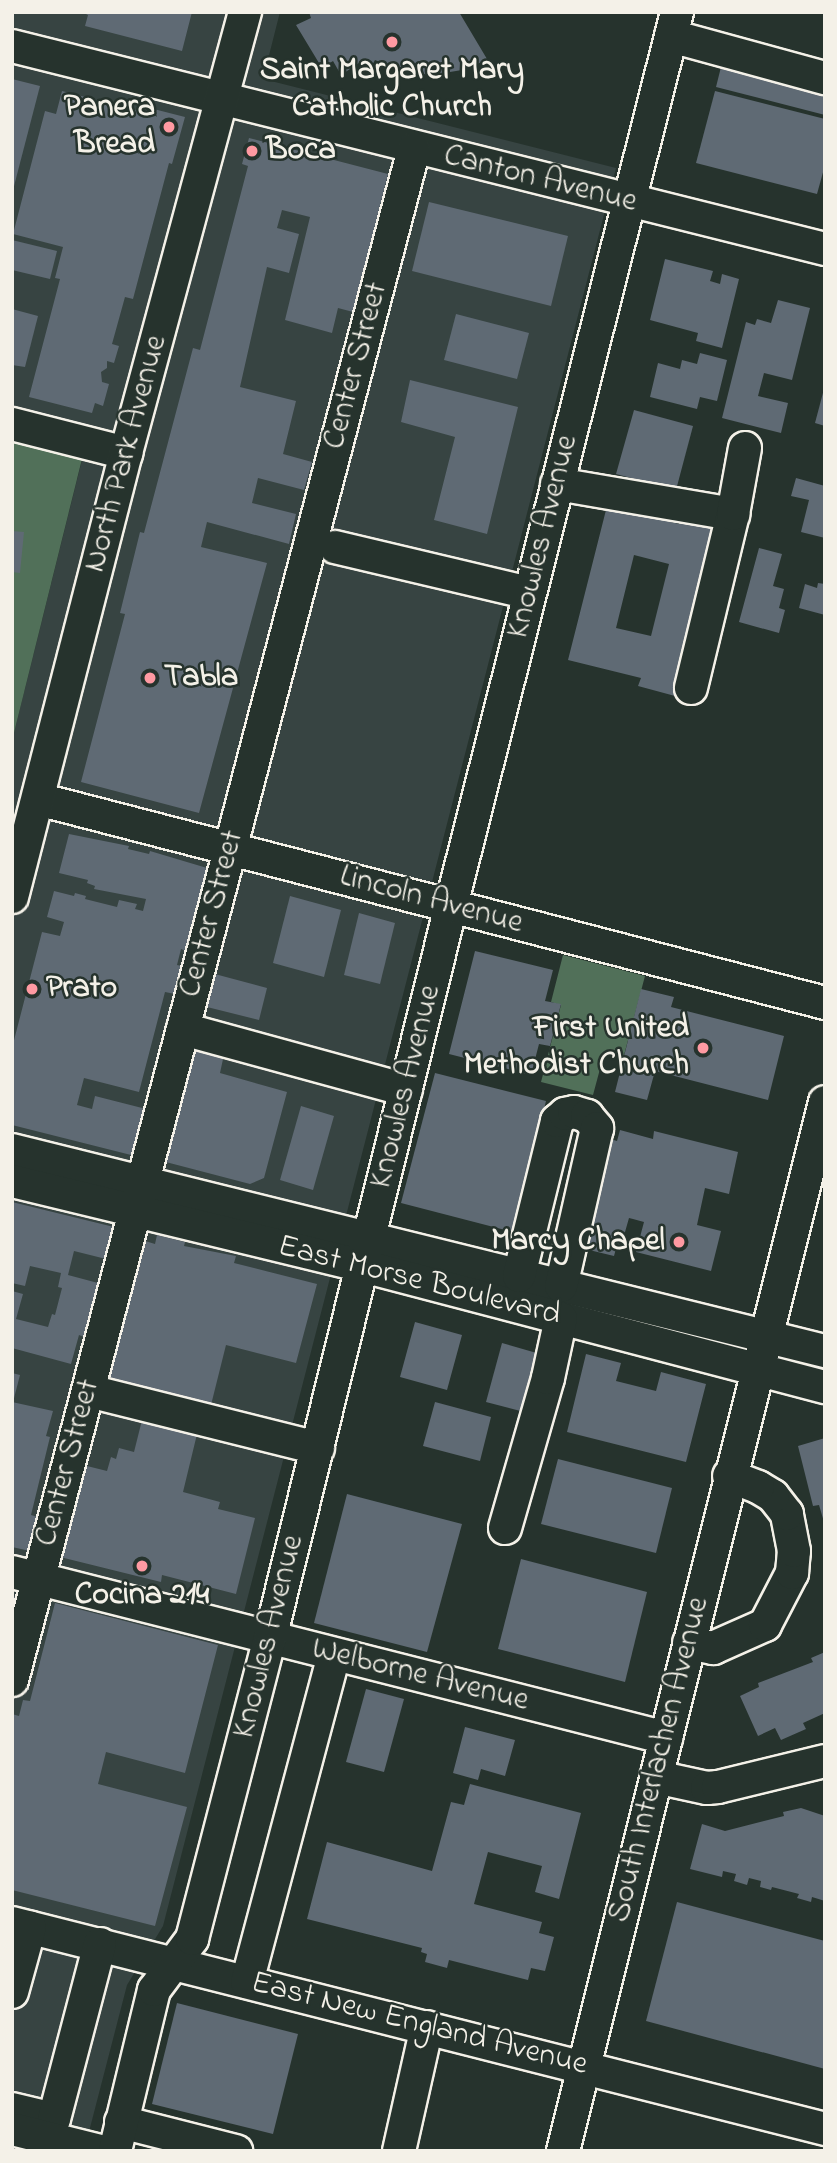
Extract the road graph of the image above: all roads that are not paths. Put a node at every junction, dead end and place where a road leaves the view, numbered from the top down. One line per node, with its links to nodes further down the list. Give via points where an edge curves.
1 (246, 12): 5 (street, North Park Avenue)
2 (674, 24): 4 (street); 7 (street, Knowles Avenue)
3 (12, 46): 5 (street, Canton Avenue)
4 (825, 78)
5 (223, 99): 6 (street, Canton Avenue); 11 (street, North Park Avenue)
6 (414, 149): 7 (street, Canton Avenue); 18 (street, Center Street)
7 (627, 202): 8 (street, Canton Avenue); 12 (street, Knowles Avenue)
8 (825, 249)
9 (12, 424): 11 (street)
10 (744, 448): 13 (street)
11 (126, 453): 17 (street, North Park Avenue)
12 (557, 484): 13 (street); 15 (street, Knowles Avenue)
13 (733, 514): 16 (street)
14 (335, 547): 15 (street)
15 (529, 593): 20 (street, Knowles Avenue)
16 (691, 688)
17 (38, 799): 18 (street, Lincoln Avenue); 19 (street, North Park Avenue)
18 (230, 848): 20 (street, Lincoln Avenue); 22 (street, Center Street)
19 (12, 897)
20 (451, 906): 21 (street, Lincoln Avenue); 23 (street, Knowles Avenue)
21 (825, 1003)
22 (183, 1029): 23 (street); 27 (street, Center Street)
23 (406, 1090): 28 (street, Knowles Avenue)
24 (825, 1102): 32 (street, South Interlachen Avenue)
25 (12, 1150): 27 (street, East Morse Boulevard)
26 (12, 1181): 27 (street, East Morse Boulevard)
27 (140, 1197): 28 (street, East Morse Boulevard); 36 (street, Center Street)
28 (367, 1252): 29 (street, East Morse Boulevard); 31 (street, East Morse Boulevard); 37 (street, Knowles Avenue)
29 (519, 1276): 30 (street, East Morse Boulevard); 30 (street, via 557,1121 574,1112 587,1116 597,1128)
30 (561, 1286): 32 (street, East Morse Boulevard)
31 (561, 1318): 34 (street, East Morse Boulevard); 39 (street)
32 (765, 1336): 33 (street, East Morse Boulevard); 34 (street, South Interlachen Avenue)
33 (825, 1351)
34 (756, 1369): 35 (street, East Morse Boulevard); 38 (street, South Interlachen Avenue)
35 (825, 1387)
36 (89, 1391): 37 (street); 40 (street, Center Street)
37 (318, 1448): 41 (street, Knowles Avenue)
38 (730, 1476): 42 (street, South Interlachen Avenue); 42 (street, via 773,1496 787,1514 794,1551 792,1573 765,1625 713,1648)
39 (505, 1528)
40 (25, 1575): 41 (street, Welborne Avenue); 44 (street, Center Street)
41 (270, 1638): 43 (street, Welborne Avenue); 50 (street, Knowles Avenue, via 192,1939)
42 (689, 1643): 45 (street, South Interlachen Avenue)
43 (334, 1654): 45 (street, Welborne Avenue); 52 (street)
44 (12, 1680)
45 (666, 1738): 47 (street, South Interlachen Avenue)
46 (825, 1761): 47 (street, via 718,1787)
47 (656, 1777): 54 (street, South Interlachen Avenue)
48 (21, 1925): 49 (street, East New England Avenue); 51 (street)
49 (100, 1944): 50 (street, East New England Avenue); 55 (street, via 54,2119)
50 (174, 1963): 52 (street, East New England Avenue); 58 (street, Knowles Avenue, via 154,1990)
51 (14, 1978)
52 (247, 1982): 53 (street, East New England Avenue)
53 (427, 2027): 54 (street, East New England Avenue); 62 (street)
54 (584, 2067): 57 (street, East New England Avenue); 63 (street, South Interlachen Avenue)
55 (12, 2109)
56 (12, 2129): 59 (street)
57 (825, 2129)
58 (118, 2137): 61 (street)
59 (55, 2145): 60 (street)
60 (100, 2151)
61 (236, 2151)
62 (399, 2151)
63 (563, 2151)

